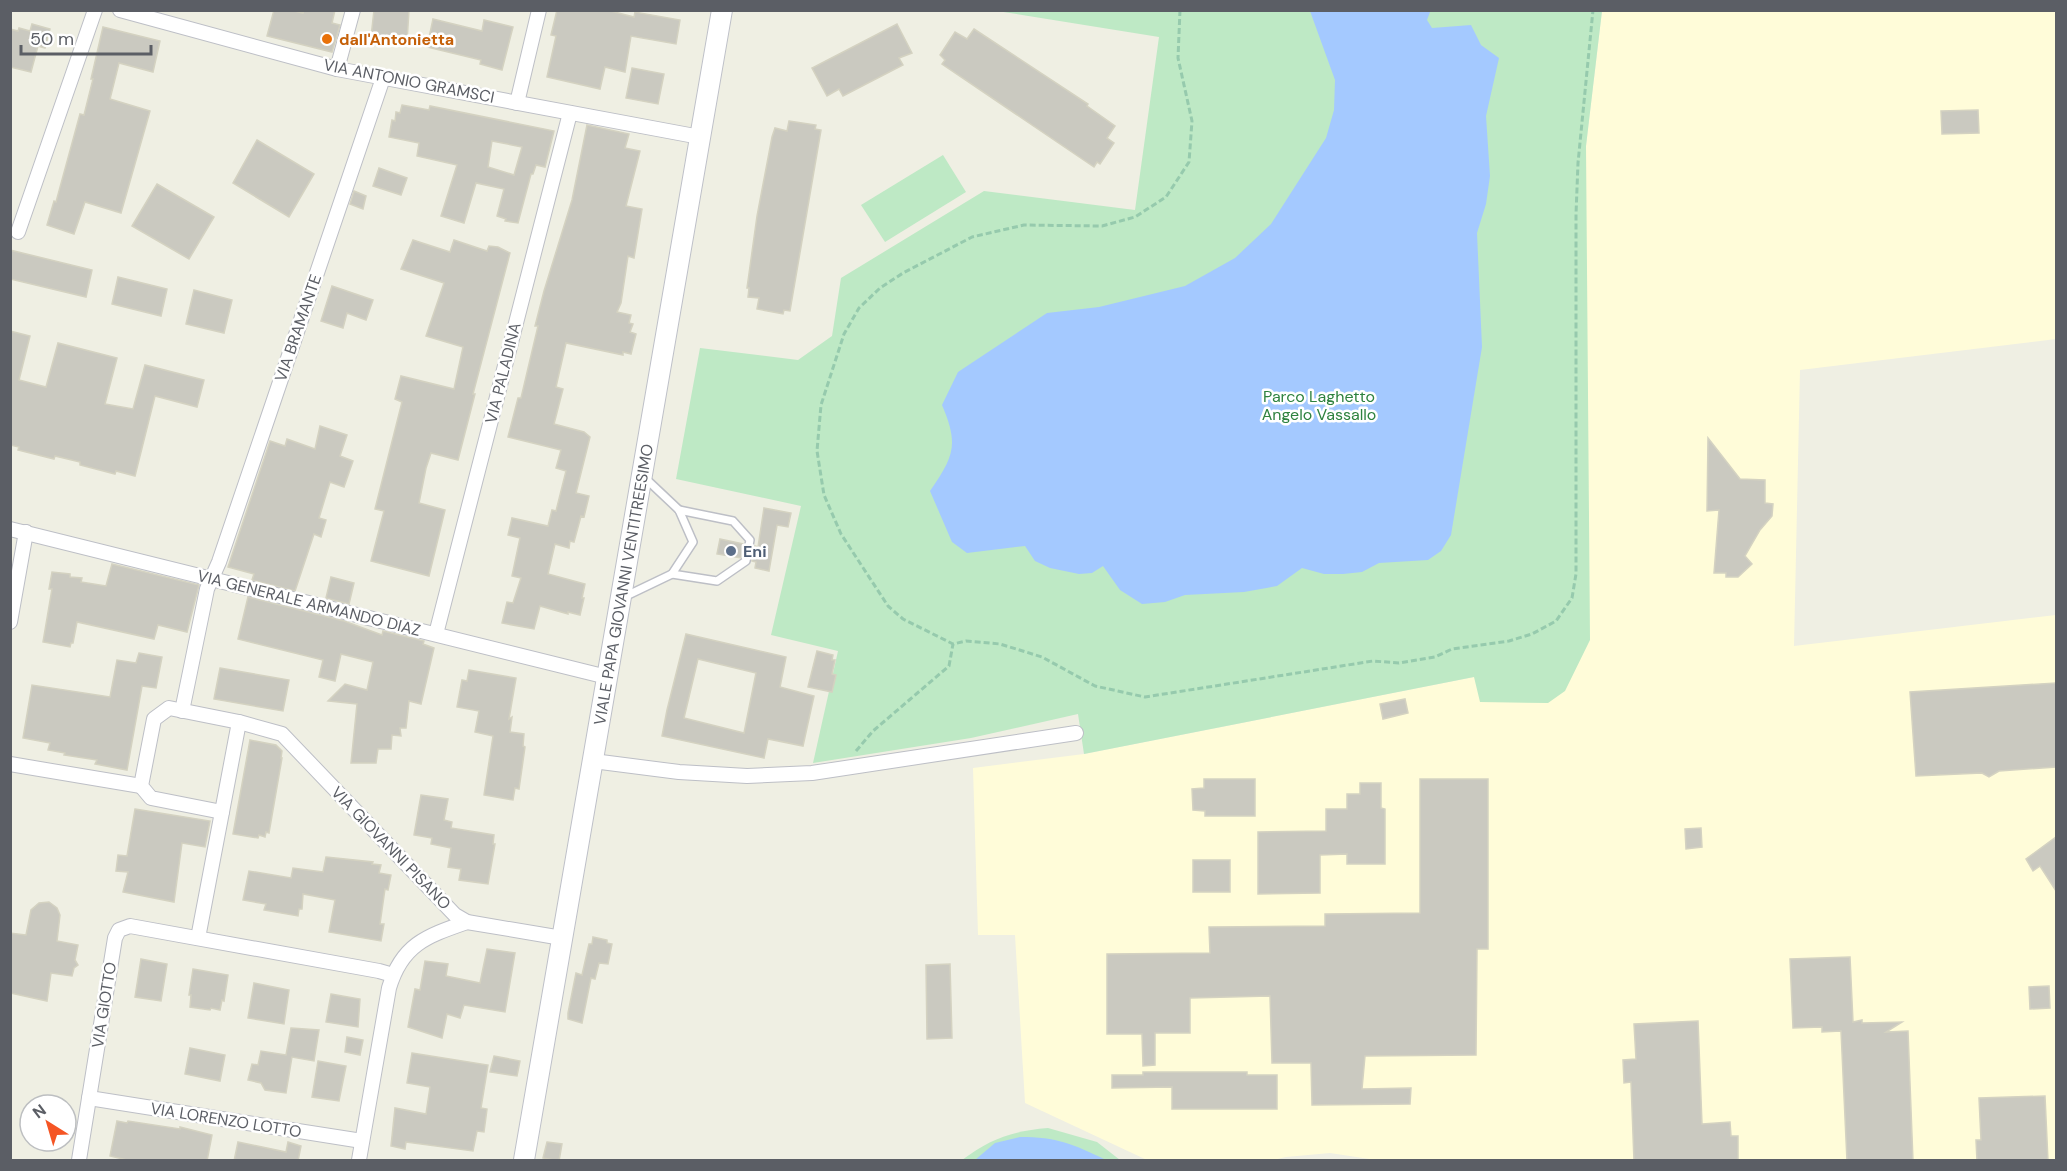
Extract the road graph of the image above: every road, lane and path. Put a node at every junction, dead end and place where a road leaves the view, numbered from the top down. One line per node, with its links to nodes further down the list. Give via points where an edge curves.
1 (95, 10): 14 (street)
2 (120, 10): 8 (street, VIA ANTONIO GRAMSCI)
3 (353, 10): 9 (street)
4 (539, 10): 11 (street)
5 (722, 10): 13 (street, VIALE PAPA GIOVANNI VENTITREESIMO)
6 (1180, 10): 24 (path, via 1178,58 1192,121 1189,162 1166,197 1136,217 1102,226 1024,225 972,237 880,288 860,308 844,334 820,405 817,451 824,495 841,534 888,606 903,619)
7 (1593, 10): 24 (path, via 1576,214 1576,574 1572,598 1556,621 1509,641 1452,649 1435,657 1399,663 1373,661 1145,697 1095,686 1042,657 1000,644)
8 (169, 17): 9 (street, VIA ANTONIO GRAMSCI)
9 (337, 69): 10 (street, VIA ANTONIO GRAMSCI)
10 (383, 78): 11 (street, VIA ANTONIO GRAMSCI); 20 (street, VIA BRAMANTE)
11 (517, 103): 12 (street, VIA ANTONIO GRAMSCI)
12 (570, 112): 13 (street, VIA ANTONIO GRAMSCI); 23 (street, VIA PALADINA)
13 (700, 137): 15 (street, VIALE PAPA GIOVANNI VENTITREESIMO)
14 (18, 232)
15 (642, 475): 16 (lane); 21 (street, VIALE PAPA GIOVANNI VENTITREESIMO)
16 (679, 510): 19 (lane, via 693,543); 19 (lane, via 733,521 750,540 746,561 717,581)
17 (10, 529): 18 (street, VIA GENERALE ARMANDO DIAZ)
18 (26, 532): 20 (street, VIA GENERALE ARMANDO DIAZ); 22 (street)
19 (672, 574): 21 (lane)
20 (212, 579): 23 (street, VIA GENERALE ARMANDO DIAZ); 26 (street, VIA BRAMANTE)
21 (621, 599): 25 (street, VIALE PAPA GIOVANNI VENTITREESIMO)
22 (10, 622)
23 (436, 634): 25 (street, VIA GENERALE ARMANDO DIAZ)
24 (953, 644): 31 (path, via 949,666 873,731 858,747)
25 (607, 677): 29 (street, VIALE PAPA GIOVANNI VENTITREESIMO)
26 (182, 711): 27 (street, VIA GIOVANNI PISANO); 32 (street, via 169,708 154,718)
27 (239, 722): 33 (street); 34 (street, VIA GIOVANNI PISANO, via 282,734 446,907)
28 (1076, 733): 31 (street)
29 (593, 761): 31 (street, via 747,776); 36 (street, VIALE PAPA GIOVANNI VENTITREESIMO)
30 (10, 764): 32 (street)
31 (850, 768)
32 (141, 786): 33 (street, via 151,798)
33 (222, 812): 35 (street)
34 (466, 922): 36 (street, VIA GIOVANNI PISANO); 37 (street, via 417,943)
35 (198, 938): 37 (street, VIA GIOTTO); 38 (street, VIA GIOTTO, via 130,926 116,934)
36 (562, 938): 42 (street, VIALE PAPA GIOVANNI VENTITREESIMO)
37 (393, 975): 39 (street)
38 (89, 1098): 39 (street, VIA LORENZO LOTTO); 40 (street, VIA GIOTTO)
39 (363, 1141): 41 (street)
40 (79, 1161)
41 (359, 1161)
42 (524, 1161)

